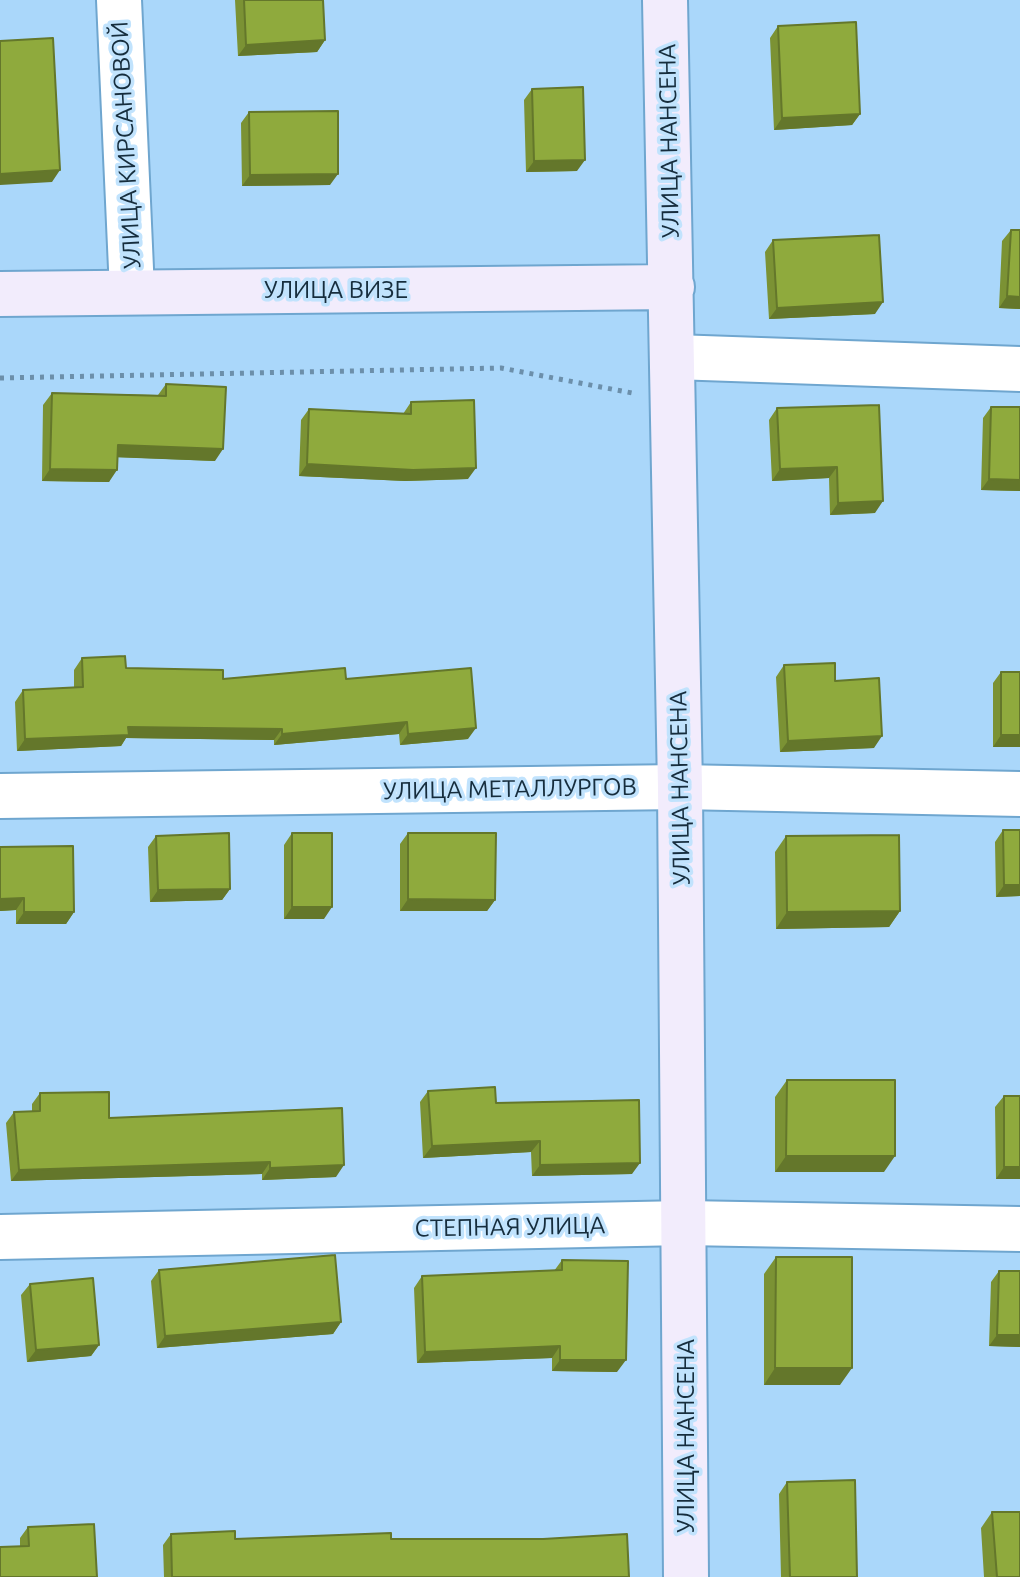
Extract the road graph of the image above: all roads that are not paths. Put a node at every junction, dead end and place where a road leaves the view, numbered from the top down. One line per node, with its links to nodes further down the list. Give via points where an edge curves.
1 (119, 0): 4 (street, УЛИЦА КИРСАНОВОЙ)
2 (665, 0): 3 (main road, УЛИЦА НАНСЕНА)
3 (672, 287): 4 (main road, УЛИЦА ВИЗЕ); 6 (main road, УЛИЦА НАНСЕНА)
4 (132, 291): 5 (main road, УЛИЦА ВИЗЕ)
5 (0, 294)
6 (674, 357): 7 (street); 8 (main road, УЛИЦА НАНСЕНА)
7 (1020, 369)
8 (680, 787): 9 (street, УЛИЦА МЕТАЛЛУРГОВ); 10 (street, УЛИЦА МЕТАЛЛУРГОВ); 11 (main road, УЛИЦА НАНСЕНА)
9 (1020, 794)
10 (0, 796)
11 (685, 1223): 12 (street, СТЕПНАЯ УЛИЦА); 13 (street, СТЕПНАЯ УЛИЦА); 14 (main road, УЛИЦА НАНСЕНА)
12 (1020, 1229)
13 (0, 1237)
14 (686, 1577)

